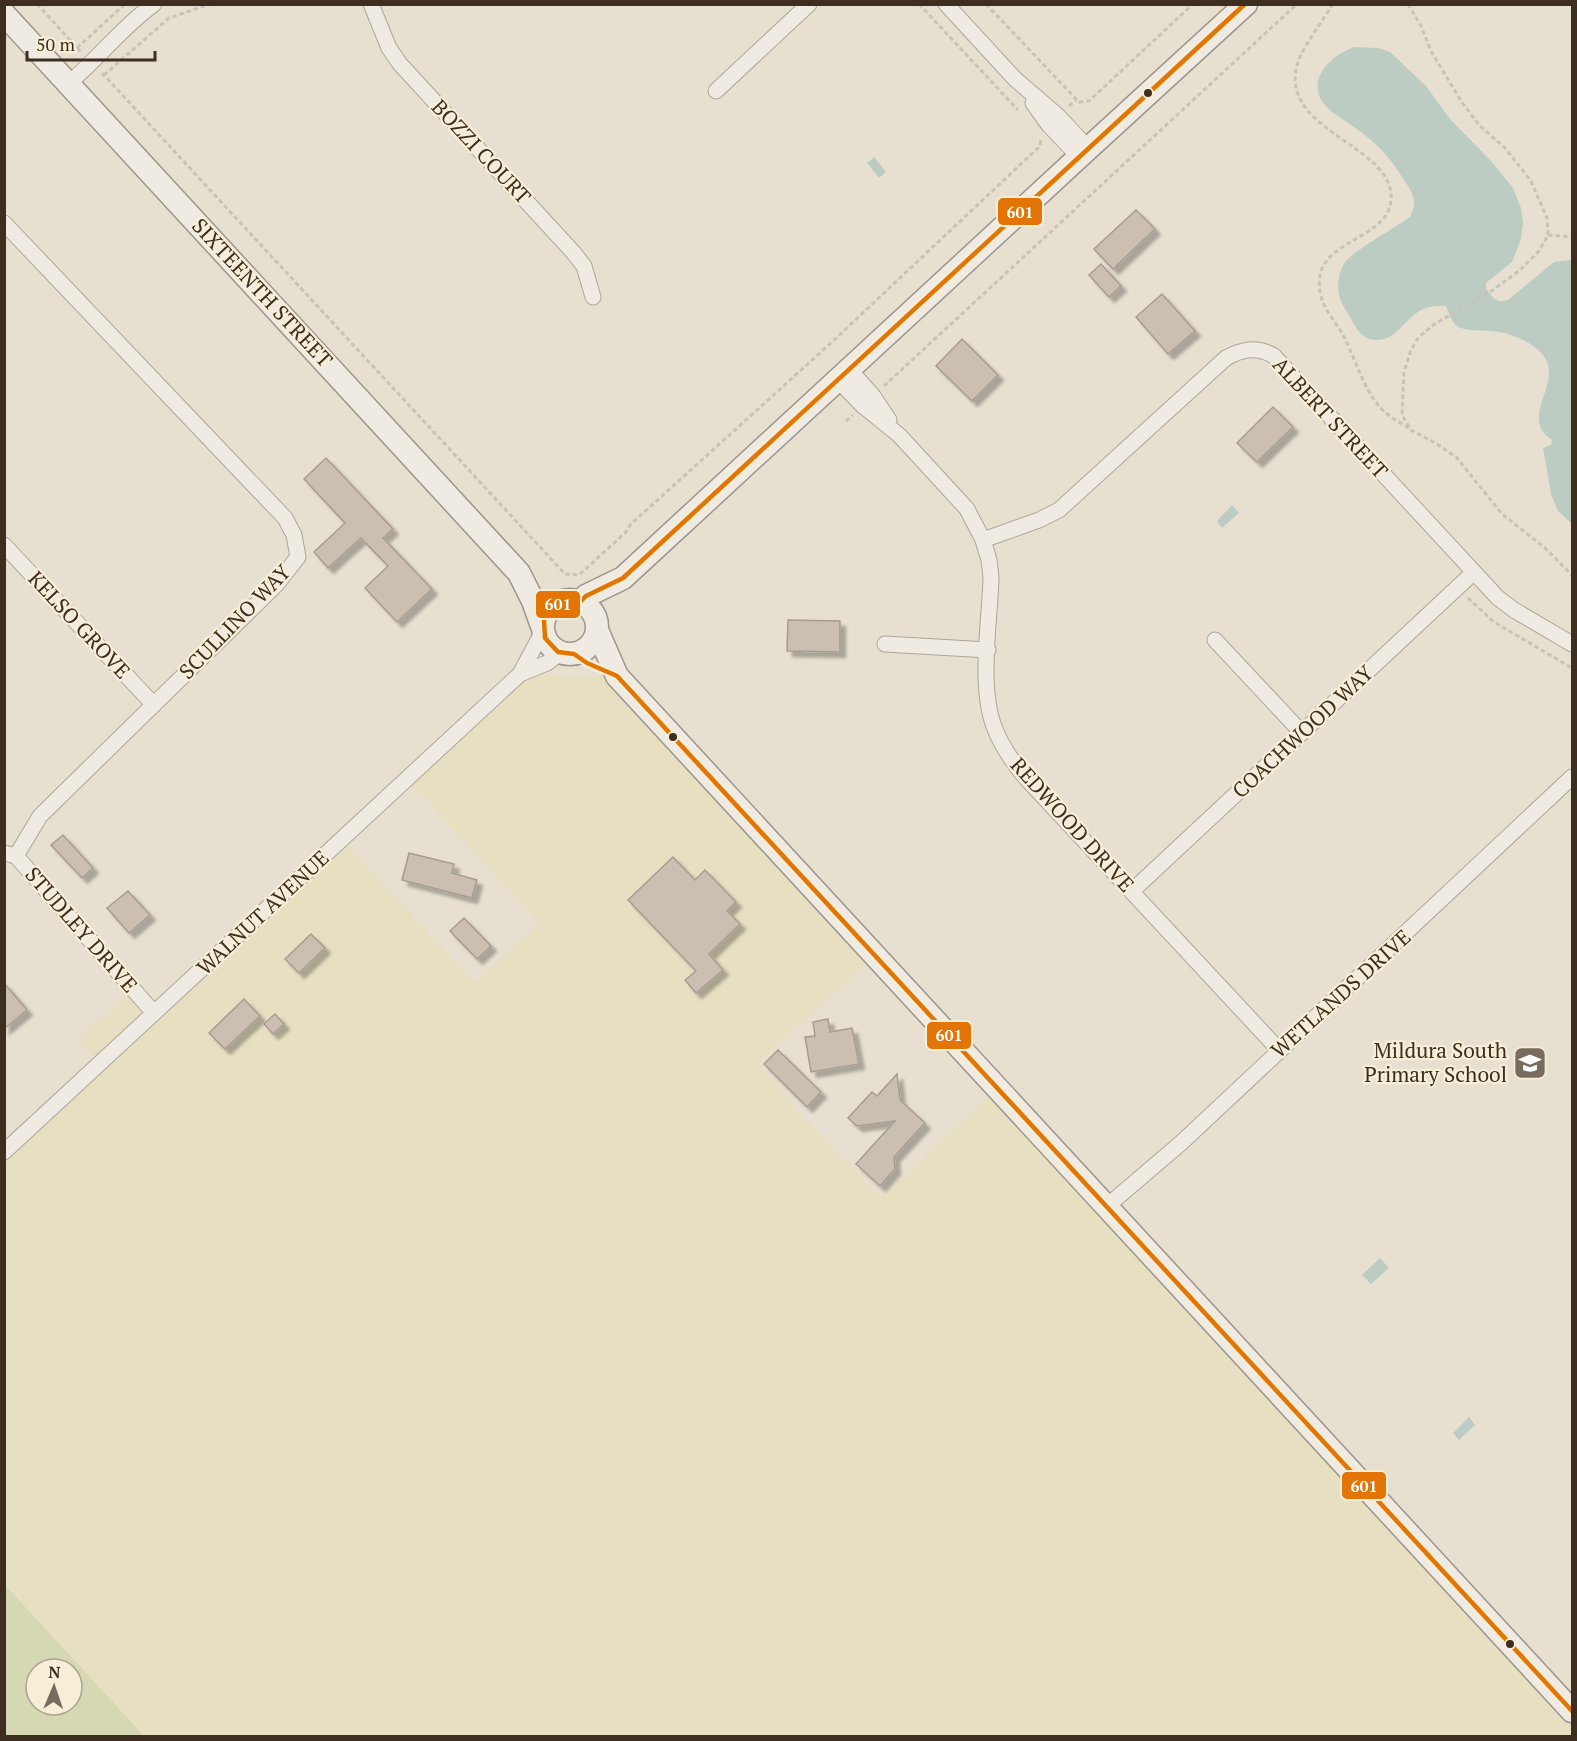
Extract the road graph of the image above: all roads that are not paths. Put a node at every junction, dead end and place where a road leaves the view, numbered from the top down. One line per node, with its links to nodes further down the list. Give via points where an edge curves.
1 (154, 4): 8 (street)
2 (370, 4): 12 (street, BOZZI COURT, via 400,64 573,252 584,266)
3 (809, 4): 9 (street)
4 (946, 4): 7 (street)
5 (1246, 4): 10 (street)
6 (4, 14): 8 (street, SIXTEENTH STREET)
7 (1015, 79): 10 (street, via 1058,116); 10 (street, via 1048,124)
8 (68, 84): 16 (street, SIXTEENTH STREET)
9 (716, 91)
10 (1083, 152): 13 (street)
11 (4, 223): 29 (street, SCULLINO WAY, via 285,518 294,536 298,557 276,585)
12 (593, 297)
13 (844, 375): 14 (street, REDWOOD DRIVE, via 967,509); 18 (street)
14 (983, 540): 17 (street, ALBERT STREET, via 1059,510 1226,358 1237,352 1258,350 1274,356); 25 (street, REDWOOD DRIVE, via 991,577)
15 (4, 545): 29 (street, KELSO GROVE)
16 (519, 573): 19 (street, SIXTEENTH STREET); 21 (street, SIXTEENTH STREET)
17 (1473, 573): 24 (street, ALBERT STREET, via 1514,610); 30 (street, COACHWOOD WAY)
18 (623, 578): 19 (street); 20 (street)
19 (572, 601): 20 (street, via 594,615); 21 (street, via 549,610)
20 (597, 627): 26 (street, via 590,645); 28 (street)
21 (543, 629): 26 (street, via 552,648); 27 (street, WALNUT AVENUE)
22 (1215, 640): 30 (street)
23 (885, 644): 25 (street)
24 (1572, 644)
25 (988, 650): 33 (street, REDWOOD DRIVE, via 986,690 994,727 1003,746 1024,776)
26 (568, 653): 27 (street, WALNUT AVENUE); 28 (street)
27 (520, 674): 34 (street, WALNUT AVENUE)
28 (617, 676): 37 (street)
29 (154, 705): 32 (street, SCULLINO WAY, via 40,816)
30 (1302, 733): 33 (street, COACHWOOD WAY)
31 (1572, 777): 35 (street, WETLANDS DRIVE)
32 (10, 854): 34 (street, STUDLEY DRIVE)
33 (1132, 891): 35 (street, REDWOOD DRIVE)
34 (154, 1013): 36 (street, WALNUT AVENUE)
35 (1279, 1050): 37 (street, WETLANDS DRIVE, via 1181,1143)
36 (4, 1152)
37 (1106, 1207): 38 (street)
38 (1572, 1711)

